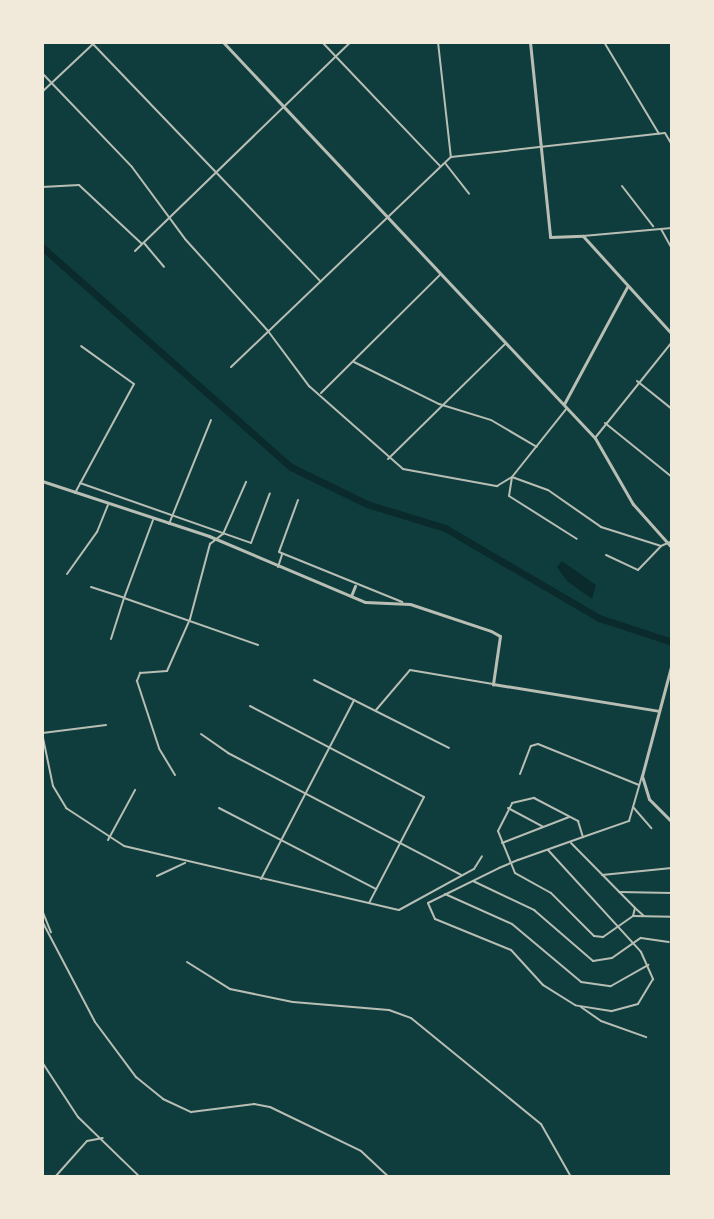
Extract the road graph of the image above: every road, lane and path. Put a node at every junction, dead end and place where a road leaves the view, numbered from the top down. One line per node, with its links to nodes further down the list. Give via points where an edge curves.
1 (223, 42): 13 (street)
2 (322, 42): 9 (street)
3 (351, 42): 9 (street)
4 (439, 42): 5 (street, via 459,46); 17 (street)
5 (502, 42)
6 (530, 42): 16 (street)
7 (604, 42): 14 (street)
8 (93, 43): 11 (street); 20 (street)
9 (335, 57): 13 (street); 19 (street)
10 (42, 73): 11 (street)
11 (52, 84): 12 (street); 24 (street)
12 (42, 92)
13 (285, 106): 20 (street); 25 (street)
14 (659, 134): 15 (street, via 665,133); 16 (street)
15 (672, 145)
16 (539, 146): 17 (street); 29 (street, via 550,237)
17 (451, 157): 18 (street)
18 (445, 162): 19 (street); 23 (street)
19 (440, 166): 25 (street)
20 (215, 171): 24 (street); 35 (street)
21 (622, 186): 26 (street)
22 (42, 187): 30 (street, via 79,185)
23 (469, 194)
24 (171, 216): 30 (street); 37 (street, via 185,239)
25 (388, 216): 34 (street); 35 (street)
26 (653, 227): 28 (street); 29 (street)
27 (672, 228): 28 (street)
28 (661, 229): 31 (street)
29 (583, 236): 36 (street)
30 (143, 244): 32 (street); 33 (street)
31 (672, 249)
32 (135, 250)
33 (164, 267)
34 (442, 273): 40 (street); 42 (street)
35 (321, 282): 37 (street)
36 (627, 287): 38 (street); 47 (street)
37 (268, 331): 43 (street); 45 (street, via 309,386)
38 (672, 334)
39 (672, 342): 44 (street)
40 (506, 343): 46 (street); 47 (street)
41 (81, 346): 58 (street, via 134,384)
42 (354, 362): 45 (street); 46 (street)
43 (231, 367)
44 (636, 380): 48 (street); 50 (street)
45 (321, 393): 53 (street)
46 (444, 403): 52 (street, via 491,420); 53 (street)
47 (565, 406): 51 (street); 52 (street)
48 (672, 409)
49 (211, 420): 63 (street)
50 (605, 423): 51 (street); 55 (street)
51 (596, 438): 69 (street, via 633,504)
52 (537, 447): 54 (street)
53 (388, 459): 54 (street, via 405,469 494,486)
54 (512, 477): 68 (street, via 509,496); 70 (street, via 548,490 601,527)
55 (672, 477)
56 (42, 481): 59 (street)
57 (246, 482): 66 (street)
58 (80, 483): 59 (street); 63 (street)
59 (75, 493): 62 (street)
60 (270, 493): 66 (street, via 251,543)
61 (298, 500): 72 (street, via 278,549)
62 (108, 506): 64 (street); 75 (street, via 97,532)
63 (171, 516): 65 (street); 66 (street)
64 (153, 520): 65 (street); 79 (street)
65 (169, 524): 67 (street)
66 (223, 534): 67 (street)
67 (215, 539): 74 (street); 81 (street)
68 (577, 539)
69 (671, 542): 70 (street); 71 (street)
70 (661, 546): 73 (street, via 637,570)
71 (672, 548)
72 (283, 554): 74 (street); 76 (street)
73 (606, 555)
74 (278, 567): 78 (street)
75 (67, 574)
76 (355, 586): 78 (street); 80 (street)
77 (92, 587): 79 (street)
78 (351, 596): 80 (street, via 376,605)
79 (124, 598): 81 (street); 82 (street)
80 (410, 604): 87 (street, via 500,636)
81 (190, 619): 83 (street); 98 (street, via 167,670 141,673 137,681 159,748)
82 (111, 639)
83 (258, 645)
84 (672, 663): 85 (street)
85 (670, 679): 91 (street)
86 (314, 680): 88 (street)
87 (493, 684): 90 (street, via 410,670); 91 (street)
88 (354, 700): 90 (street); 95 (street)
89 (250, 706): 95 (street)
90 (376, 710): 96 (street)
91 (659, 711): 99 (street)
92 (106, 725): 93 (street)
93 (42, 733): 111 (street, via 57,795 66,808)
94 (201, 734): 102 (street)
95 (330, 747): 102 (street); 114 (street, via 424,796)
96 (449, 748)
97 (520, 774): 100 (street, via 531,746 538,744)
98 (175, 775)
99 (642, 776): 100 (street); 107 (street, via 649,799)
100 (639, 785): 103 (street)
101 (135, 790): 111 (street)
102 (305, 793): 112 (street); 114 (street)
103 (633, 807): 109 (street); 110 (street, via 628,821)
104 (219, 808): 112 (street)
105 (508, 808): 106 (street, via 534,798); 108 (street); 115 (street, via 498,831)
106 (569, 817): 108 (street); 110 (street, via 578,821)
107 (672, 822)
108 (544, 828): 115 (street)
109 (651, 828)
110 (583, 837): 113 (street)
111 (108, 840): 118 (street)
112 (281, 840): 124 (street); 126 (street)
113 (571, 842): 116 (street); 122 (street)
114 (400, 843): 121 (street); 126 (street)
115 (502, 843): 119 (street)
116 (548, 850): 119 (street); 137 (street)
117 (482, 856): 121 (street, via 474,869)
118 (185, 863): 123 (street); 124 (street)
119 (508, 864): 125 (street); 137 (street, via 564,904 594,936 603,937)
120 (672, 868): 122 (street)
121 (460, 875): 130 (street, via 403,910)
122 (602, 875): 127 (street)
123 (157, 876)
124 (261, 879): 130 (street)
125 (473, 880): 129 (street); 140 (street, via 541,915 587,958 607,960)
126 (376, 889): 130 (street)
127 (619, 892): 128 (street); 131 (street)
128 (672, 893)
129 (445, 894): 142 (street, via 512,924 581,982 611,986); 143 (street, via 429,903 435,919 511,950 543,985)
130 (369, 903)
131 (635, 908): 133 (street); 134 (street)
132 (42, 910): 138 (street)
133 (633, 916): 134 (street); 137 (street)
134 (644, 916): 135 (street)
135 (672, 917)
136 (42, 921): 138 (street)
137 (620, 924): 140 (street)
138 (52, 934): 149 (street, via 94,1022 136,1077 163,1099 191,1112 254,1104 270,1107 361,1151)
139 (669, 942): 140 (street, via 641,938)
140 (636, 944): 142 (street)
141 (187, 963): 150 (street, via 230,989 293,1002 389,1010 411,1018 541,1124)
142 (648, 965): 143 (street, via 651,986 638,1004 611,1011)
143 (581, 1007): 144 (street, via 601,1021)
144 (646, 1036)
145 (42, 1062): 146 (street, via 78,1117)
146 (104, 1138): 147 (street, via 87,1141); 148 (street)
147 (55, 1177)
148 (140, 1177)
149 (389, 1177)
150 (571, 1177)

